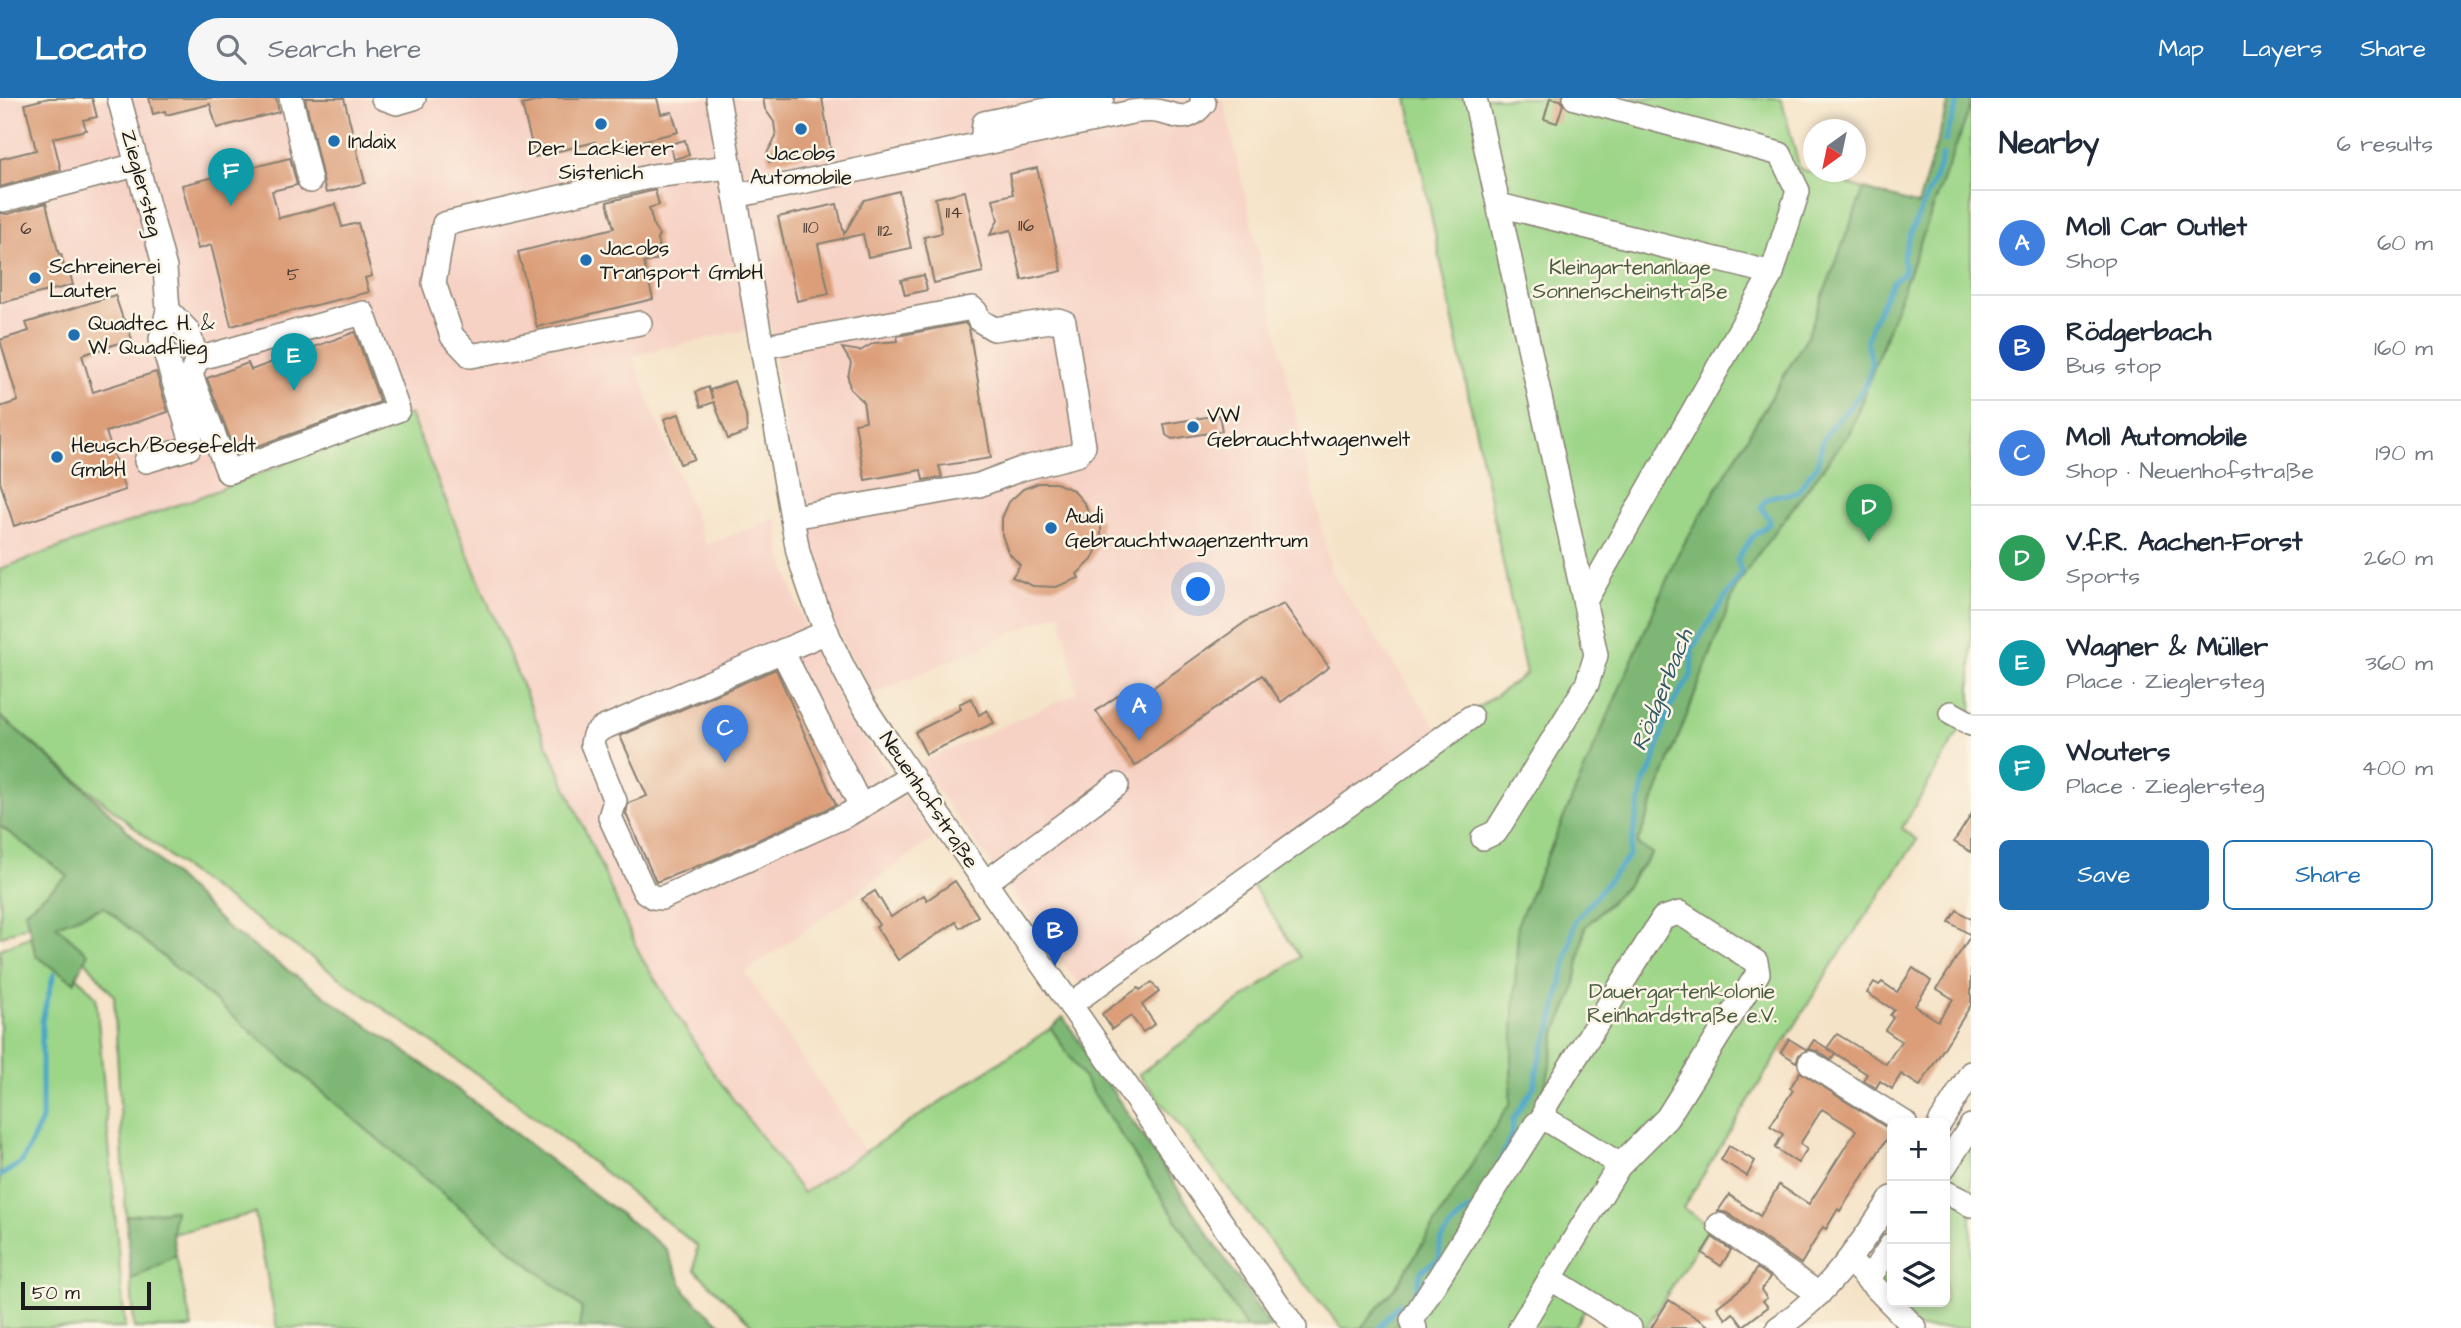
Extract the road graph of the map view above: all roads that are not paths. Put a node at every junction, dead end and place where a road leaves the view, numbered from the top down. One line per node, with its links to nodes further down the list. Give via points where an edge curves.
1 (119, 98): 11 (street, Zieglersteg)
2 (291, 98): 13 (street)
3 (383, 98): 4 (street, via 397,103)
4 (414, 98)
5 (718, 98): 12 (street, Neuenhofstraße)
6 (1102, 98): 10 (street, via 984,123)
7 (1202, 98): 10 (street, via 1204,103 1195,114 1181,118 1154,110 1132,112)
8 (1475, 98): 16 (street)
9 (1575, 98): 17 (street, via 1780,154 1798,191)
10 (982, 143): 14 (street)
11 (136, 165): 15 (street); 18 (street, Zieglersteg, via 165,268)
12 (730, 167): 14 (street, Neuenhofstraße); 19 (street, via 653,176 444,224 434,283 452,336 471,356)
13 (310, 181)
14 (735, 196): 20 (street, Neuenhofstraße)
15 (4, 200)
16 (1499, 205): 17 (street); 24 (street)
17 (1772, 273): 24 (street)
18 (168, 310): 21 (street, via 188,331); 22 (street, Zieglersteg, via 161,340 191,439 188,448)
19 (640, 323)
20 (762, 347): 23 (street, Neuenhofstraße); 23 (street, via 972,309 979,320 994,328 1064,322 1084,446 1076,454 979,485)
21 (197, 359): 21 (street, via 191,375 228,472 398,410 363,313)
22 (146, 461)
23 (792, 517): 25 (street, Neuenhofstraße, via 810,593)
24 (1585, 601): 31 (street, via 1597,655 1587,684 1496,832)
25 (827, 632): 26 (street); 28 (street, Neuenhofstraße, via 861,701)
26 (782, 651): 30 (street); 30 (street, via 594,735 592,744 615,801 610,817 644,891 662,898)
27 (1471, 717): 33 (street)
28 (912, 776): 30 (street); 32 (street, Neuenhofstraße)
29 (1117, 785): 32 (street)
30 (861, 806)
31 (1483, 838)
32 (985, 883): 33 (street, Neuenhofstraße)
33 (1070, 1005): 52 (street, Neuenhofstraße)
34 (1810, 1063): 37 (street)
35 (1971, 1073): 38 (street)
36 (1544, 1118): 41 (street); 41 (street, via 1546,1105 1663,918 1680,913 1756,962 1758,973 1667,1118); 53 (street, via 1412,1320)
37 (1897, 1118)
38 (1943, 1118)
39 (1971, 1126): 40 (street)
40 (1950, 1158)
41 (1619, 1166): 48 (street)
42 (1950, 1194): 43 (street)
43 (1971, 1205)
44 (1887, 1206): 47 (street)
45 (1719, 1225): 50 (street)
46 (1887, 1252): 49 (street)
47 (1850, 1261): 49 (street); 50 (street)
48 (1550, 1278): 54 (street); 55 (street)
49 (1868, 1280): 56 (street)
50 (1819, 1294): 51 (street)
51 (1780, 1327)
52 (1295, 1328)
53 (1415, 1328)
54 (1520, 1328)
55 (1630, 1328)
56 (1915, 1328)

